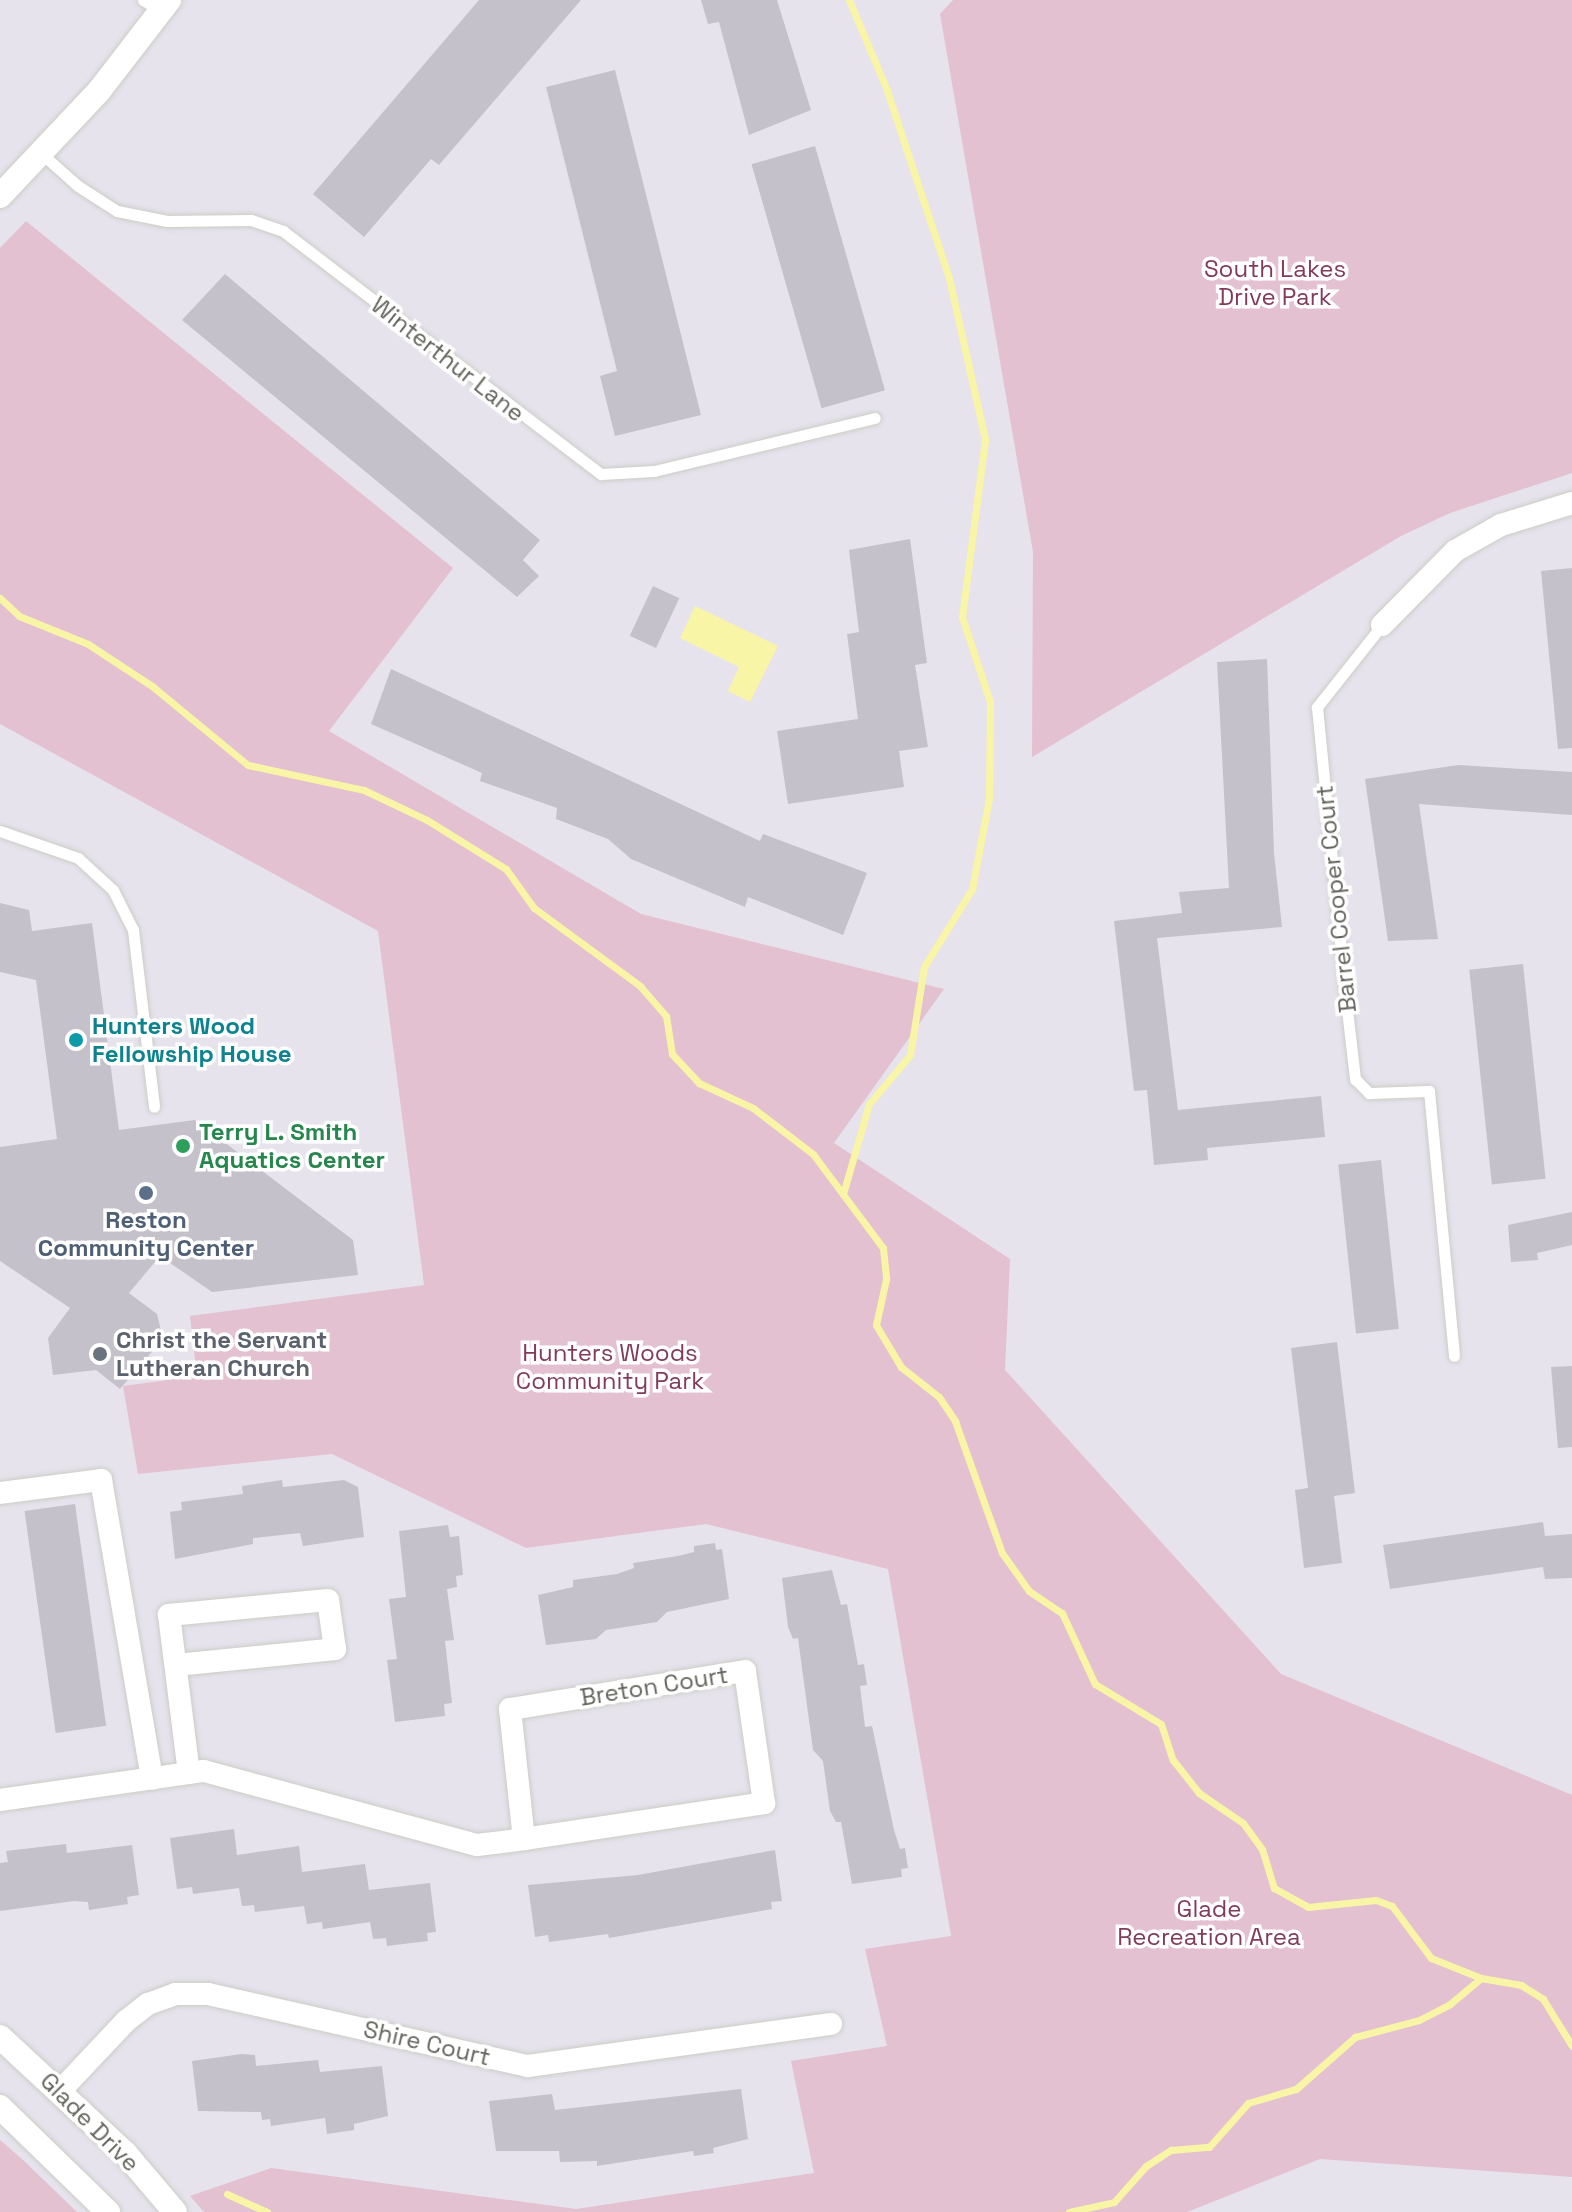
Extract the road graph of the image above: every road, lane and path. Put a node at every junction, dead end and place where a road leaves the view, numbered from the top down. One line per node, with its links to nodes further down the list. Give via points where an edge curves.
1 (158, 4): 2 (street)
2 (42, 154): 3 (street); 4 (lane, Winterthur Lane, via 117,211 167,221 251,220 283,231 601,474 654,471)
3 (0, 196)
4 (875, 418)
5 (1572, 503): 6 (street, Barrel Cooper Court, via 1501,525 1455,551)
6 (1382, 625): 9 (lane, Barrel Cooper Court, via 1317,707 1345,992 1355,1079 1369,1093 1429,1091)
7 (0, 831): 8 (lane, via 78,858 113,890 133,930)
8 (154, 1107)
9 (1454, 1356)
10 (0, 1493): 13 (street, via 101,1480)
11 (176, 1665): 11 (street, via 169,1615 328,1600 335,1649); 12 (street)
12 (189, 1773): 13 (street, Breton Court); 15 (street, Breton Court, via 204,1771 477,1845)
13 (152, 1779): 14 (street, Breton Court)
14 (0, 1800)
15 (524, 1839): 15 (street, Breton Court, via 510,1709 745,1671 764,1803)
16 (831, 2024): 18 (street, Shire Court, via 528,2066 208,1994 175,1994 148,2004 126,2021)
17 (0, 2037): 18 (street, Glade Drive)
18 (61, 2090): 21 (street, Glade Drive)
19 (0, 2107): 20 (street)
20 (108, 2212)
21 (175, 2212)

